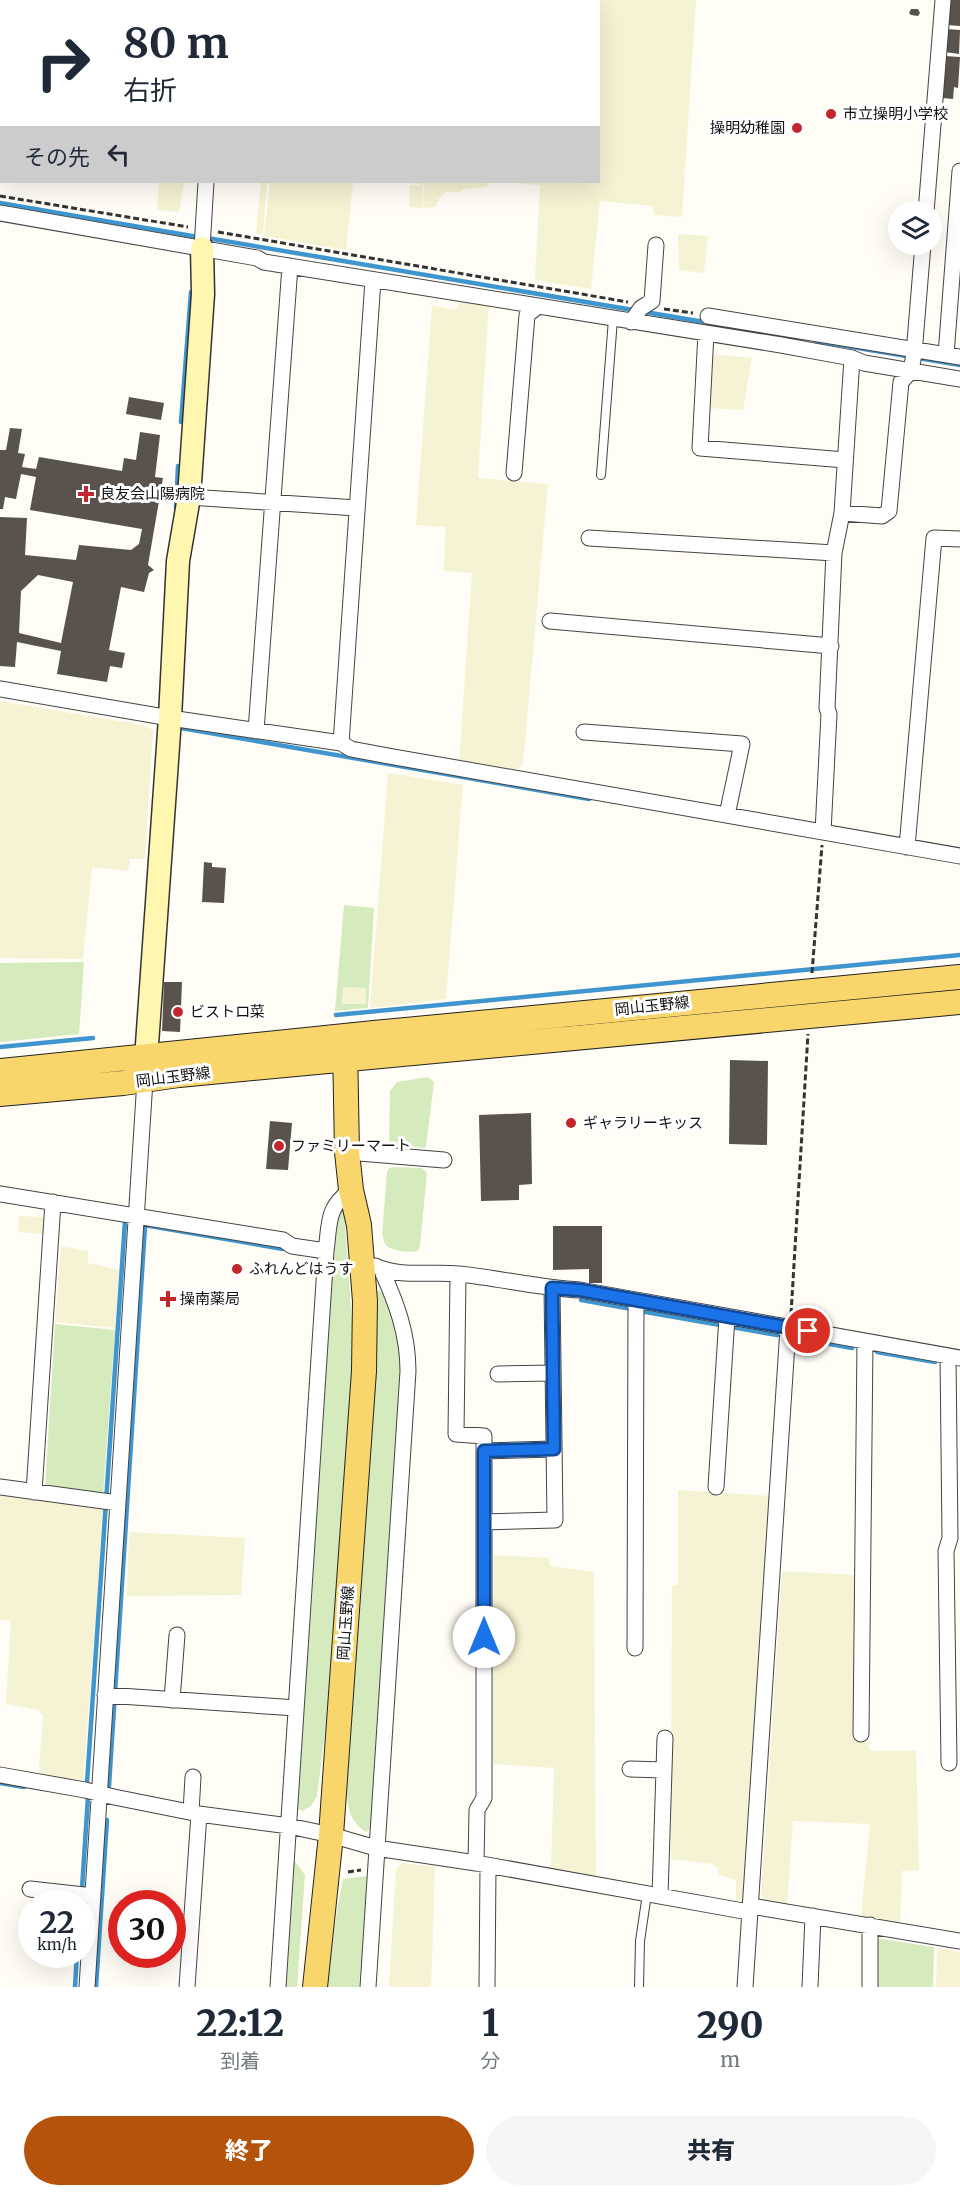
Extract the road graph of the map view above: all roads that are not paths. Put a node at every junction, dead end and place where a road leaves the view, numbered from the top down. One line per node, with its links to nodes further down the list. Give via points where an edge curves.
1 (943, 0): 4 (street)
2 (960, 171): 18 (street)
3 (206, 183): 6 (street)
4 (927, 201)
5 (0, 213): 6 (street)
6 (202, 238): 9 (street, via 264,262); 22 (street, via 203,294)
7 (656, 245): 12 (street, via 651,301)
8 (922, 255): 17 (street)
9 (290, 266): 10 (street); 23 (street)
10 (373, 280): 11 (street); 24 (street)
11 (537, 307): 14 (street); 20 (street, via 527,315)
12 (637, 313): 14 (street); 15 (street)
13 (708, 316): 17 (street)
14 (613, 319): 21 (lane)
15 (706, 333): 16 (street); 19 (street, via 700,448)
16 (852, 358): 17 (street, via 864,363); 19 (street)
17 (913, 360): 18 (street); 18 (street); 25 (street, via 901,382 890,510 882,516)
18 (950, 365)
19 (845, 460): 25 (street)
20 (514, 473)
21 (601, 475)
22 (189, 497): 23 (street); 32 (street, via 178,561)
23 (273, 502): 24 (street); 33 (street)
24 (357, 508): 35 (street)
25 (842, 513): 28 (street)
26 (589, 538): 28 (street)
27 (960, 539): 38 (street, via 934,538)
28 (834, 552): 30 (street)
29 (550, 621): 30 (street)
30 (831, 646): 37 (street)
31 (0, 689): 32 (street)
32 (170, 718): 33 (street); 43 (street)
33 (256, 730): 35 (street)
34 (584, 732): 36 (street, via 742,744)
35 (341, 743): 36 (street, via 351,749 394,758)
36 (728, 816): 37 (street)
37 (822, 838): 38 (street)
38 (907, 847): 39 (street)
39 (960, 856)
40 (960, 977): 42 (main road, 岡山玉野線, via 811,981)
41 (960, 1002): 42 (main road, 岡山玉野線, via 809,1017)
42 (345, 1048): 43 (main road, 岡山玉野線); 45 (main road, 岡山玉野線); 47 (main road, 岡山玉野線)
43 (146, 1056): 44 (main road, 岡山玉野線); 45 (street)
44 (0, 1071)
45 (145, 1080): 46 (main road, 岡山玉野線); 52 (street)
46 (0, 1094)
47 (347, 1152): 48 (street); 49 (main road, 岡山玉野線)
48 (444, 1160)
49 (351, 1190): 53 (street, via 332,1210); 54 (main road, 岡山玉野線)
50 (0, 1194): 51 (street)
51 (53, 1207): 52 (street); 70 (street)
52 (136, 1221): 53 (street, via 283,1240 292,1246); 71 (street)
53 (326, 1251): 77 (street)
54 (371, 1264): 55 (street); 58 (street); 88 (main road, 岡山玉野線, via 364,1301 364,1371)
55 (418, 1273): 56 (street); 58 (street, via 408,1279)
56 (458, 1274): 57 (street); 67 (street, via 456,1434 484,1436)
57 (552, 1288): 59 (street, via 580,1290); 64 (street)
58 (396, 1302): 89 (street, via 408,1349 408,1371)
59 (636, 1308): 60 (street); 74 (street)
60 (726, 1323): 61 (street); 69 (street)
61 (789, 1328): 62 (street); 95 (street)
62 (865, 1341): 63 (street); 78 (street)
63 (954, 1357): 80 (street, via 950,1538 946,1551)
64 (553, 1373): 65 (street); 66 (street)
65 (498, 1374)
66 (554, 1449): 67 (street); 72 (street, via 555,1520)
67 (484, 1451): 72 (street)
68 (0, 1487): 70 (street)
69 (716, 1487)
70 (34, 1492): 71 (street)
71 (111, 1502): 75 (street)
72 (484, 1522): 90 (street, via 484,1798 477,1809)
73 (177, 1635): 76 (street)
74 (635, 1648)
75 (112, 1696): 76 (street); 85 (street)
76 (172, 1700): 77 (street)
77 (296, 1708): 87 (street)
78 (861, 1734)
79 (665, 1738): 82 (street)
80 (949, 1763)
81 (630, 1769): 82 (street)
82 (664, 1770): 94 (street)
83 (0, 1775): 85 (street)
84 (193, 1777): 86 (street)
85 (91, 1791): 86 (street); 93 (street)
86 (195, 1813): 87 (street); 101 (street)
87 (289, 1826): 88 (street); 102 (street)
88 (330, 1835): 89 (street); 103 (main road, 岡山玉野線)
89 (376, 1848): 90 (street); 104 (street)
90 (482, 1865): 94 (street); 105 (street)
91 (30, 1889): 92 (street)
92 (39, 1890)
93 (85, 1890)
94 (653, 1895): 95 (street, via 743,1911); 106 (lane, via 640,1941)
95 (751, 1906): 96 (street); 107 (street)
96 (813, 1922): 97 (street); 108 (street)
97 (870, 1930): 98 (street); 109 (street)
98 (960, 1941)
99 (87, 1968): 100 (street)
100 (87, 1987)
101 (187, 1987)
102 (278, 1987)
103 (315, 1987)
104 (368, 1987)
105 (487, 1987)
106 (639, 1987)
107 (745, 1987)
108 (810, 1987)
109 (870, 1987)

